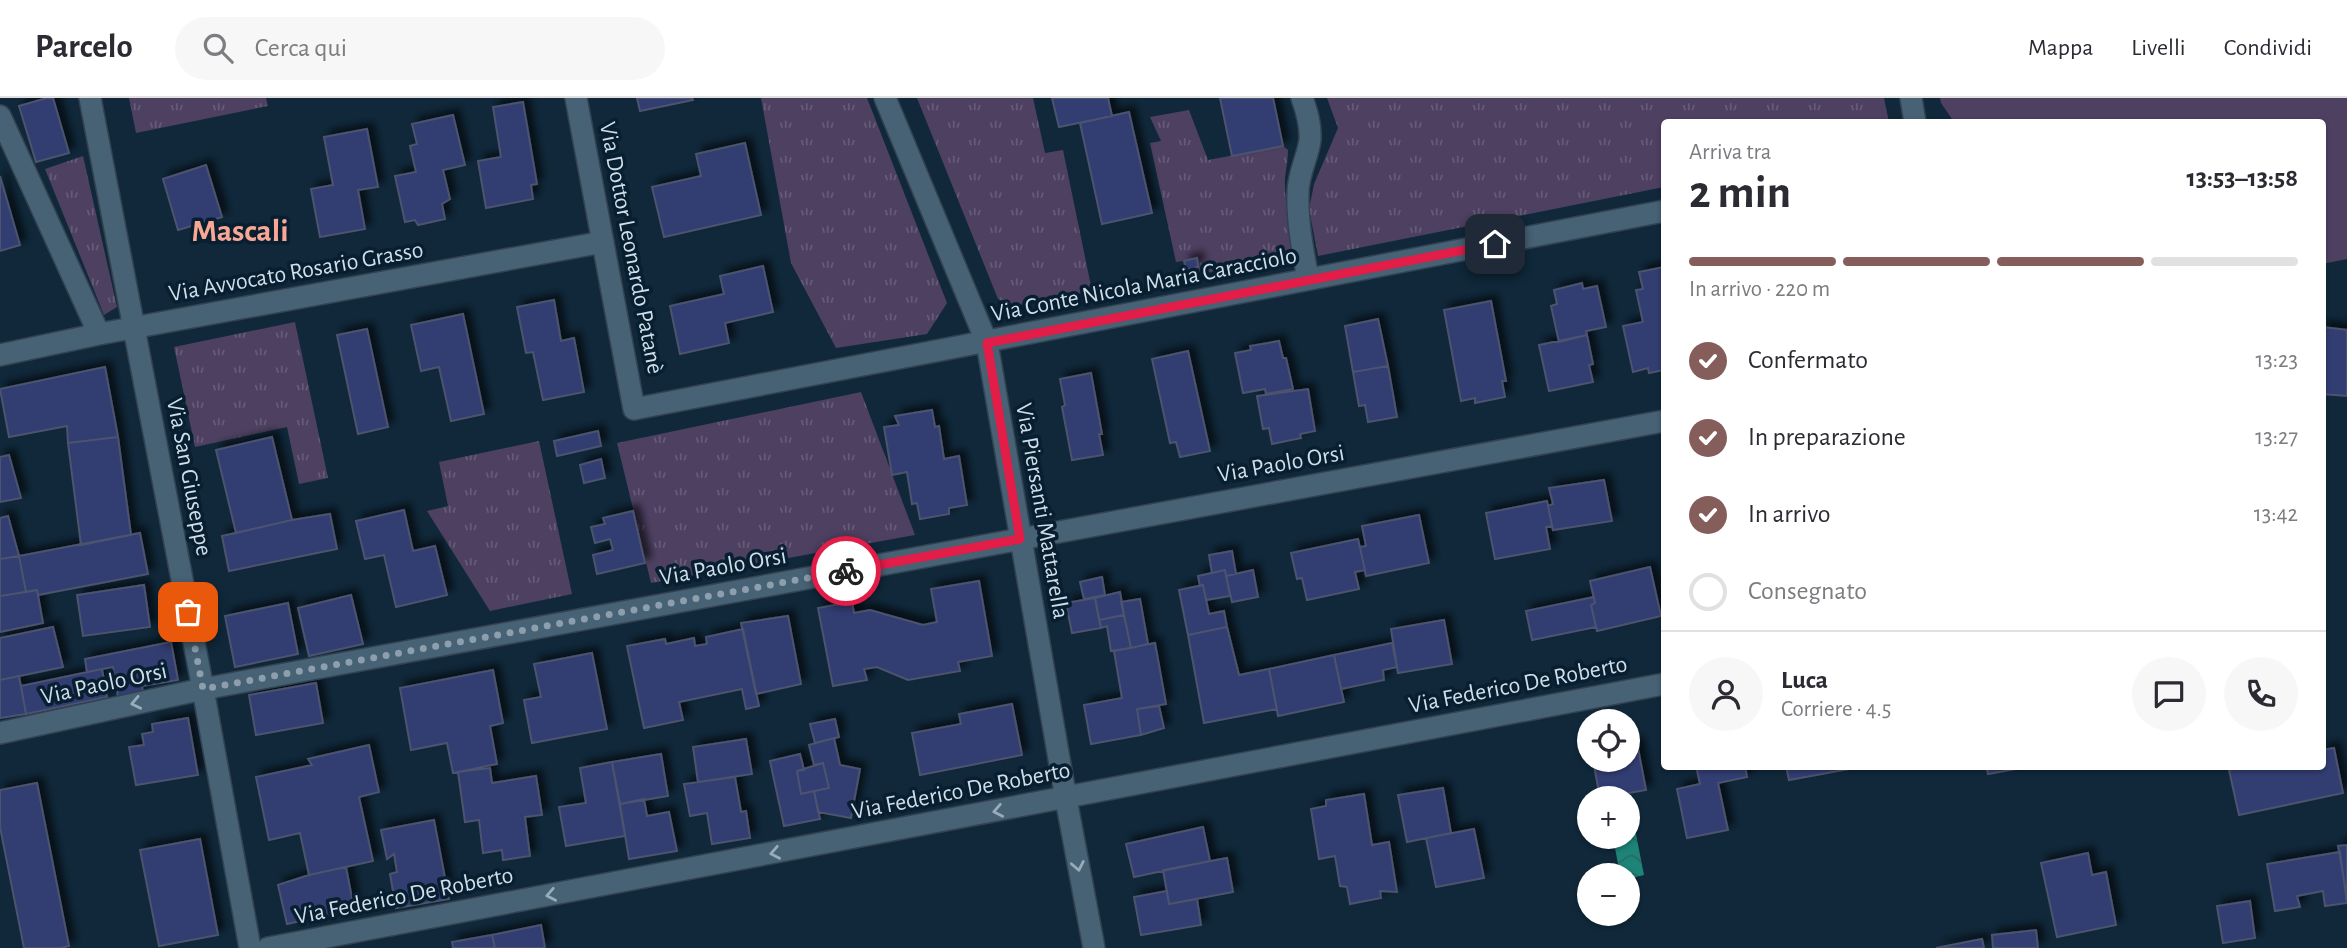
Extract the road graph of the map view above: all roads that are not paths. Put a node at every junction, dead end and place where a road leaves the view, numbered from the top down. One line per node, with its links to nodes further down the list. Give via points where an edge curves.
1 (90, 98): 11 (street, Via San Giuseppe)
2 (576, 98): 9 (street, Via Dottor Leonardo Patanè)
3 (885, 98): 13 (street, Via Piersanti Mattarella)
4 (1302, 98): 10 (street, via 1310,121 1310,143 1298,192)
5 (1910, 98): 7 (street)
6 (0, 116): 12 (street)
7 (1914, 119)
8 (1661, 212): 10 (street, Via Conte Nicola Maria Caracciolo)
9 (603, 242): 11 (street, Via Avvocato Rosario Grasso); 15 (street, Via Dottor Leonardo Patanè)
10 (1308, 279): 13 (street, Via Conte Nicola Maria Caracciolo)
11 (135, 328): 12 (street, Via Avvocato Rosario Grasso); 19 (street, Via San Giuseppe)
12 (100, 334): 14 (street, Via Avvocato Rosario Grasso)
13 (987, 343): 15 (street, Via Conte Nicola Maria Caracciolo); 17 (street, Via Piersanti Mattarella)
14 (0, 355)
15 (634, 409)
16 (1661, 422): 17 (street, Via Paolo Orsi)
17 (1020, 539): 19 (street, Via Paolo Orsi); 21 (street, Via Piersanti Mattarella)
18 (1661, 685): 21 (street, Via Federico De Roberto)
19 (203, 689): 20 (street, Via Paolo Orsi, one-way to 20); 22 (street, Via San Giuseppe)
20 (0, 733)
21 (1066, 799): 23 (street, Via Federico De Roberto, one-way to 23); 24 (street, Via Piersanti Mattarella, one-way to 24)
22 (250, 948)
23 (268, 948)
24 (1094, 948)

